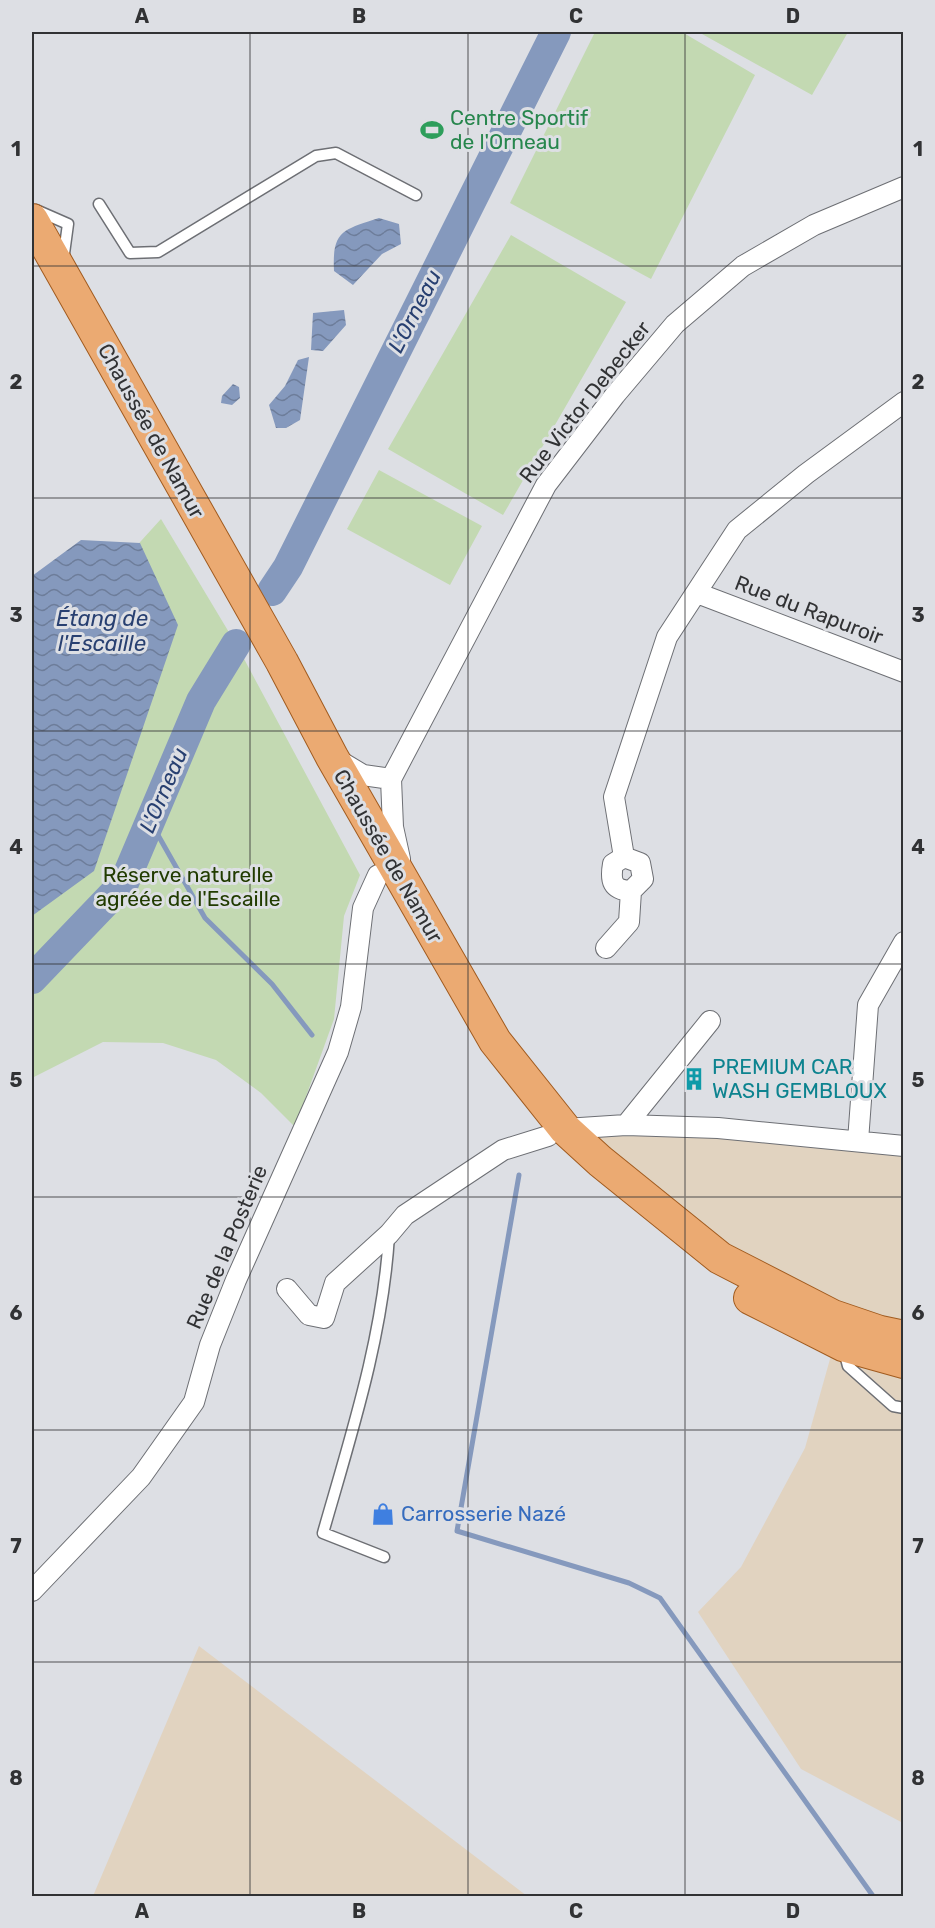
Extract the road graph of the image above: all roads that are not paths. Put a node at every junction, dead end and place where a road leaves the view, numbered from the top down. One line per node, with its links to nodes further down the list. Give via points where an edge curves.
1 (903, 187): 14 (street, Rue Victor Debecker, via 814,225 743,266 675,324 546,485)
2 (416, 195): 3 (lane, via 336,153 316,156 158,252 130,253)
3 (99, 204)
4 (32, 208): 7 (lane, via 68,224)
5 (32, 220): 7 (main road, Chaussée de Namur)
6 (32, 250): 9 (main road, Chaussée de Namur)
7 (62, 273): 9 (main road, Chaussée de Namur)
8 (903, 403): 10 (street, via 737,530)
9 (223, 576): 11 (main road, Chaussée de Namur)
10 (697, 593): 12 (street, Rue du Rapuroir); 15 (street, via 668,637 614,797)
11 (273, 665): 13 (main road, Chaussée de Namur); 16 (main road, Chaussée de Namur)
12 (903, 672)
13 (332, 757): 14 (street, via 363,775); 16 (main road, Chaussée de Namur)
14 (391, 779): 16 (street, via 393,827 400,858)
15 (624, 857): 17 (street, via 640,863 643,879); 17 (street, via 613,864 603,879)
16 (389, 876): 22 (main road, Chaussée de Namur, via 478,1051); 32 (street, Rue de la Posterie, via 363,908 351,1007 338,1052 236,1280 210,1345 194,1402 141,1477)
17 (631, 891): 19 (street, via 629,922)
18 (903, 942): 23 (street, via 868,1005)
19 (606, 948)
20 (710, 1021): 21 (street)
21 (626, 1125): 22 (street); 23 (street, via 718,1128)
22 (557, 1133): 25 (street, via 503,1150 405,1215); 27 (main road, Chaussée de Namur, via 600,1161 720,1258 833,1316); 28 (main road, Chaussée de Namur, via 634,1216 675,1247 750,1298)
23 (858, 1141): 24 (street)
24 (903, 1146)
25 (389, 1234): 26 (street, via 335,1282 324,1318 309,1314); 31 (lane, via 379,1324 323,1533)
26 (287, 1289)
27 (903, 1337)
28 (843, 1345): 29 (main road, Chaussée de Namur); 30 (lane, via 848,1366 893,1406)
29 (903, 1362)
30 (903, 1408)
31 (384, 1557)
32 (32, 1592)

